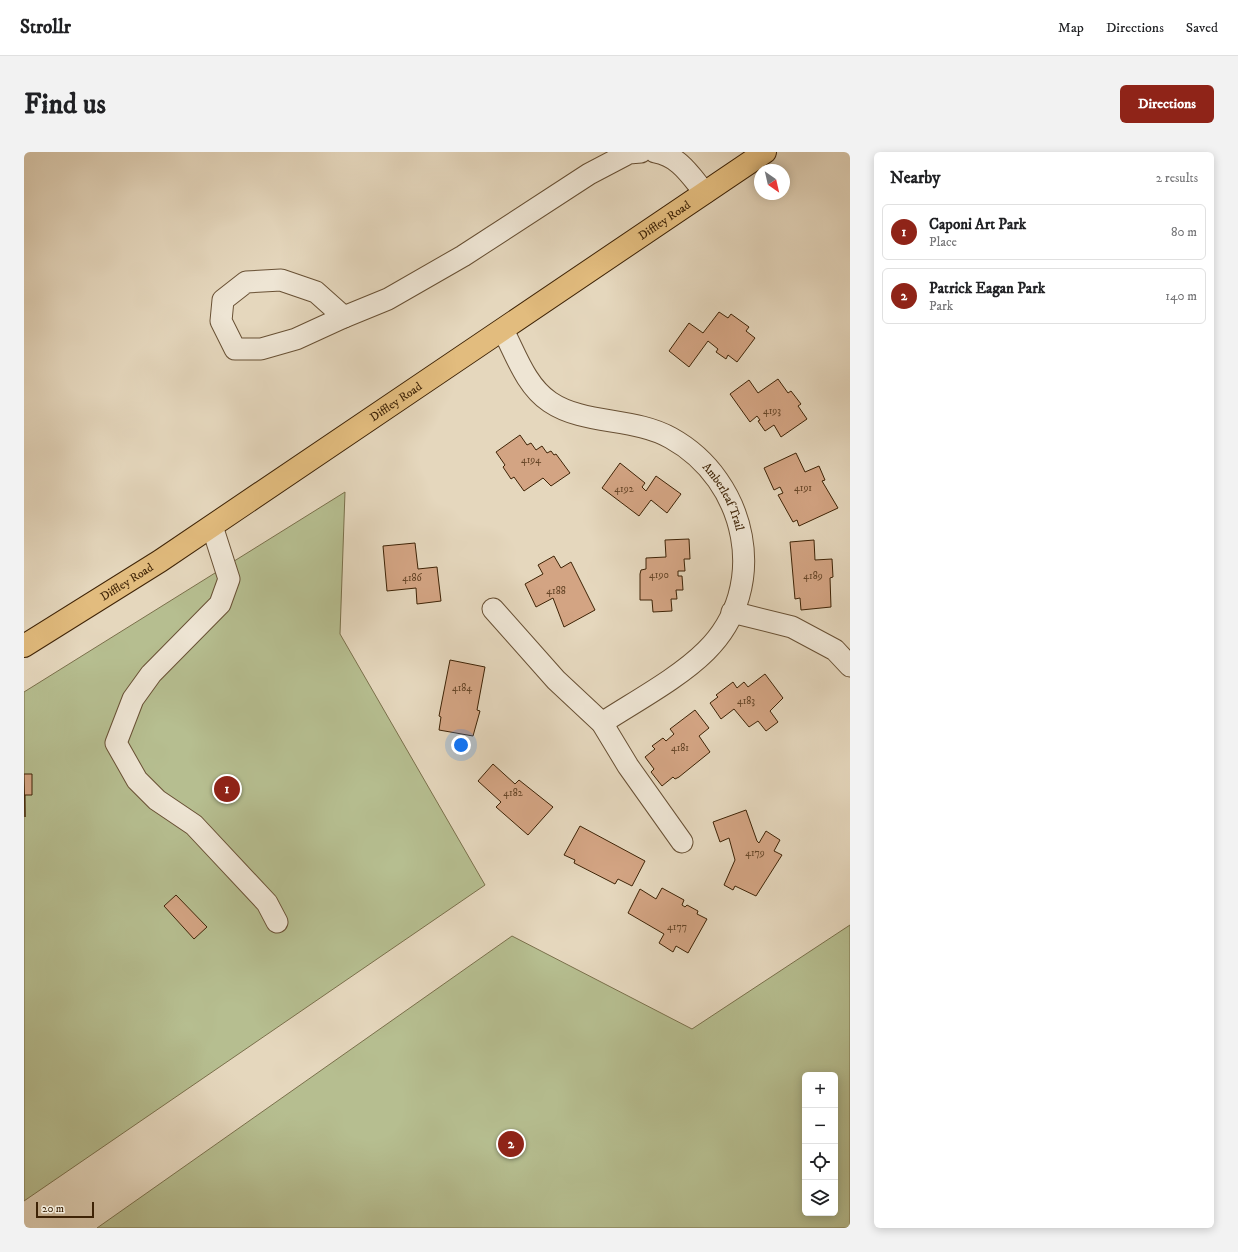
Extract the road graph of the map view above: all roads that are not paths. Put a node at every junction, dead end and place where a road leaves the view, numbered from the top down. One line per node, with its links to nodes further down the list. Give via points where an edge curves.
1 (641, 152): 5 (street, via 629,153 590,174 464,256 388,298)
2 (655, 152): 4 (street, via 675,158)
3 (765, 152): 4 (main road, Diffley Road)
4 (705, 193): 6 (main road, Diffley Road)
5 (344, 317): 5 (street, via 296,339 261,349 235,349 221,321 223,300 246,282 281,280 316,292)
6 (503, 330): 7 (main road, Diffley Road); 9 (street, Amberleaf Trail, via 529,382 550,402 563,410 634,424 670,437 700,458 715,475 734,507 743,547 744,566)
7 (212, 526): 10 (main road, Diffley Road); 14 (street, via 229,579 220,604 150,674 133,699 116,743 137,780 157,800 194,825 267,903)
8 (493, 609): 12 (street, via 556,680)
9 (732, 612): 11 (street, via 792,627 835,650); 12 (street, Amberleaf Trail, via 715,640 691,664)
10 (24, 646)
11 (850, 666)
12 (602, 723): 13 (street, via 628,766)
13 (682, 842)
14 (277, 922)

